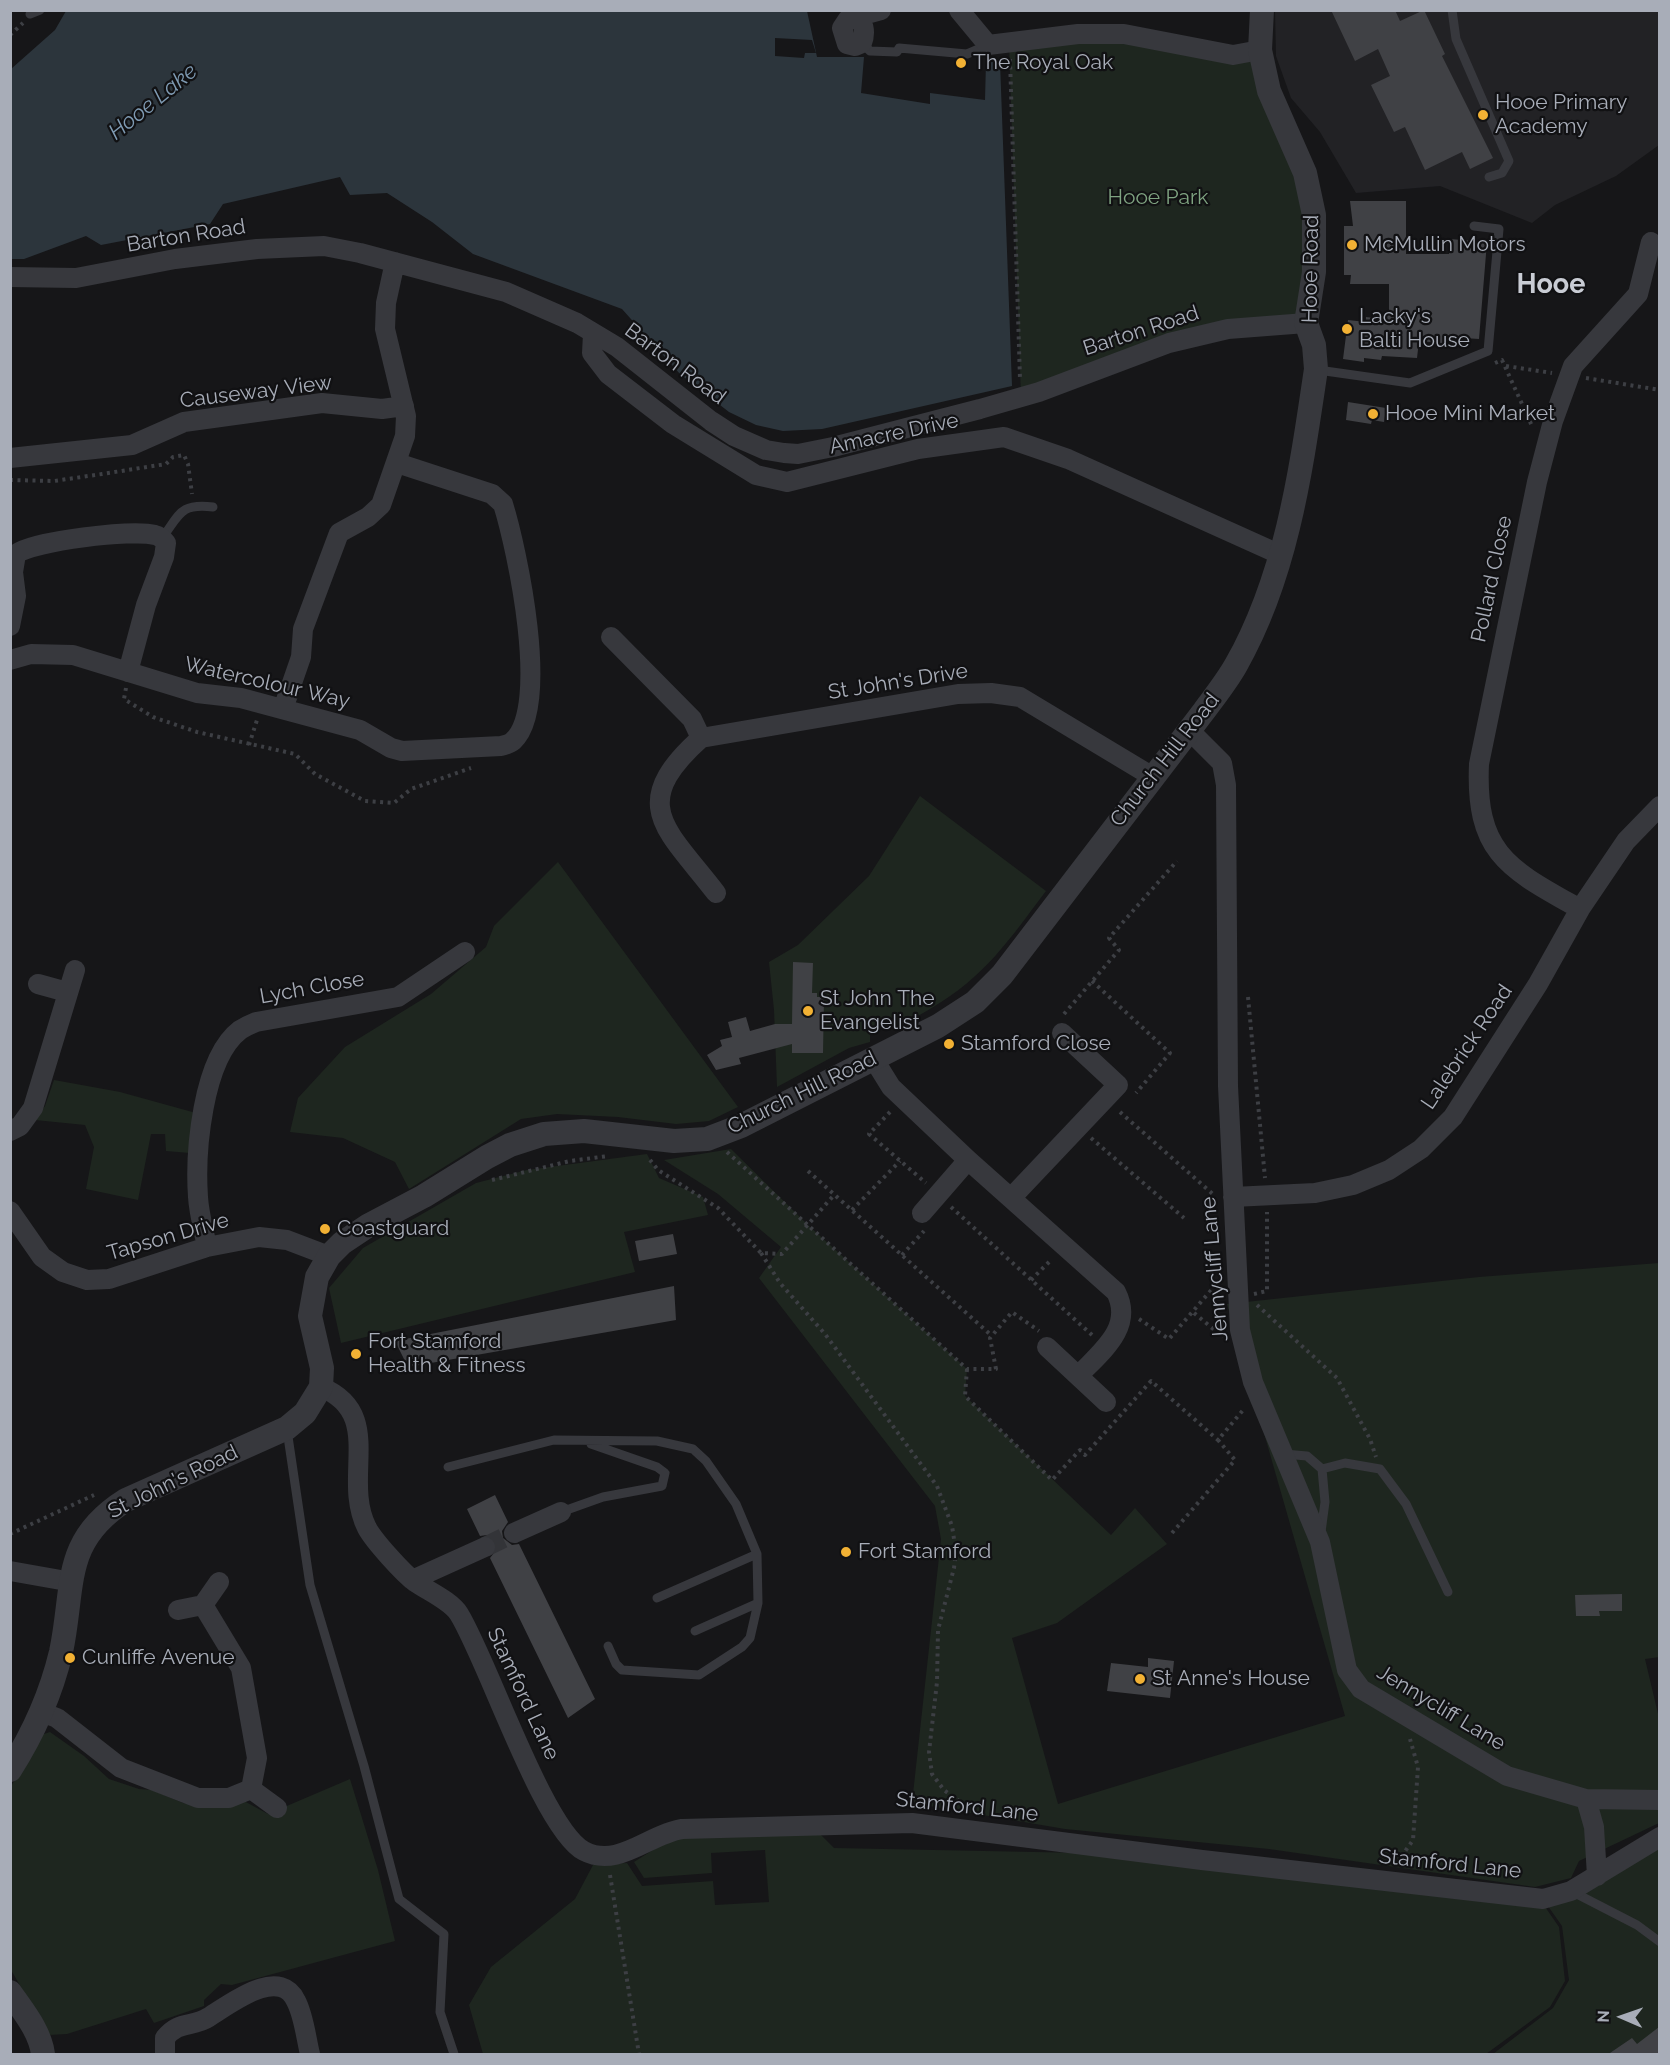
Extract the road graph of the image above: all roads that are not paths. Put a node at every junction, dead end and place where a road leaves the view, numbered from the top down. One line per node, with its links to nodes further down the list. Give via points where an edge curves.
1 (40, 10): 6 (lane)
2 (881, 10): 7 (street)
3 (959, 10): 9 (street)
4 (1262, 10): 10 (street, Hooe Road)
5 (1452, 10): 11 (lane, via 1456,39 1509,161 1502,173)
6 (30, 14)
7 (858, 14): 8 (street, via 865,35)
8 (862, 43): 9 (lane, via 870,51 897,52 899,48 967,54)
9 (988, 45): 10 (street, via 1078,34 1124,34 1233,55)
10 (1260, 50): 16 (street, Hooe Road, via 1269,91 1305,173 1314,215 1314,272)
11 (1489, 177)
12 (1474, 226): 18 (lane, via 1499,228 1488,351 1410,383)
13 (1651, 242): 36 (street, Pollard Close, via 1638,294 1573,366 1569,376 1544,454 1479,764 1478,797 1486,829 1500,855 1520,875)
14 (395, 262): 15 (street, Barton Road, via 324,246 176,260 76,278); 17 (street, Barton Road, via 506,292); 19 (street, via 385,329)
15 (10, 277)
16 (1306, 323): 17 (street, Barton Road, via 1228,329 1170,343 1021,397 798,453 766,450 718,426 617,347); 18 (street, Hooe Road, via 1314,345)
17 (593, 334): 24 (street, Amacre Drive, via 592,353 608,374 673,424 756,475 787,482 918,449 1004,437 1068,459)
18 (1314, 381): 24 (street, Church Hill Road, via 1292,516)
19 (404, 406): 20 (street, Causeway View, via 382,409 322,403 184,422 132,445); 21 (street, via 405,436)
20 (10, 458)
21 (398, 463): 30 (street, via 381,505 339,533 303,629 301,657); 30 (street, Watercolour Way, via 492,494 503,504 533,668 521,729 513,742 501,746 402,751 360,730)
22 (213, 507): 23 (lane, via 181,510)
23 (162, 538): 25 (street, via 123,534 21,550 16,554 16,596); 29 (street, via 166,543 164,557)
24 (1281, 555): 31 (street, Church Hill Road, via 1236,666)
25 (10, 626)
26 (10, 631): 28 (street)
27 (611, 638): 32 (street, via 692,719)
28 (12, 660): 29 (street, Watercolour Way, via 31,654 73,655)
29 (129, 672): 30 (street, Watercolour Way, via 197,693)
30 (283, 709)
31 (1189, 730): 33 (street, Church Hill Road); 46 (street, Jennycliff Lane, via 1222,763 1226,785 1228,1086)
32 (701, 738): 33 (street, St John's Drive, via 958,694 991,693 1020,697); 35 (street, via 677,760 662,785 659,814)
33 (1153, 777): 42 (street, Church Hill Road, via 995,982 975,1002 938,1026)
34 (1659, 806): 36 (street, Lalebrick Road, via 1626,841)
35 (716, 893)
36 (1580, 909): 46 (street, Lalebrick Road, via 1538,984 1453,1118 1421,1149 1389,1170 1353,1185 1267,1195)
37 (465, 952): 49 (street, Lych Close, via 398,996 256,1022 239,1031 223,1050 209,1084 199,1139 198,1197)
38 (75, 970): 40 (street)
39 (38, 984): 40 (street)
40 (67, 992): 43 (street, via 33,1108 20,1126)
41 (1062, 1033): 45 (street, via 1118,1085)
42 (873, 1058): 44 (street, via 891,1087); 50 (street, Church Hill Road, via 741,1126 711,1137 674,1141 584,1131 544,1134 510,1145 369,1225)
43 (10, 1131)
44 (968, 1160): 45 (street); 48 (street)
45 (1011, 1198): 52 (street, via 1116,1292 1122,1322 1115,1336)
46 (1233, 1205): 57 (street, Jennycliff Lane, via 1240,1330 1253,1382)
47 (10, 1211): 49 (street, Tapson Drive, via 42,1257 63,1272 87,1280 109,1279)
48 (922, 1213)
49 (207, 1247): 50 (street, Tapson Drive, via 259,1237 287,1240)
50 (329, 1256): 53 (street, Church Hill Road, via 317,1277 310,1316 319,1351)
51 (1047, 1347): 52 (street)
52 (1079, 1375): 54 (street)
53 (321, 1387): 55 (street, St John's Road, via 305,1413); 66 (street, Stamford Lane, via 344,1399 356,1418 356,1473 367,1528)
54 (1106, 1402)
55 (286, 1428): 67 (street, St John's Road, via 104,1514 82,1541); 90 (lane, via 310,1585 399,1899 444,1934 440,2012)
56 (583, 1441): 58 (lane, via 554,1440); 60 (lane, via 657,1467 665,1473 665,1482 662,1486 603,1497); 64 (lane, via 657,1441 693,1449 736,1504)
57 (1282, 1453): 59 (lane, via 1307,1456); 62 (street, Jennycliff Lane)
58 (448, 1467)
59 (1322, 1469): 62 (lane, via 1325,1502); 69 (lane, via 1345,1463 1380,1469 1406,1504)
60 (561, 1512): 61 (street)
61 (514, 1533)
62 (1320, 1542): 79 (street, Jennycliff Lane, via 1347,1670 1362,1689 1508,1776)
63 (485, 1547): 66 (street)
64 (757, 1554): 70 (lane); 71 (lane)
65 (10, 1571): 67 (street)
66 (412, 1580): 84 (street, Stamford Lane, via 458,1612 543,1794 567,1836 583,1851 607,1856 620,1854 666,1831 682,1829 912,1823 1543,1899)
67 (72, 1581): 76 (street, St John's Road, via 60,1653)
68 (219, 1582): 72 (street)
69 (1448, 1592)
70 (657, 1598)
71 (758, 1603): 74 (lane); 75 (lane, via 750,1638 699,1675 622,1670)
72 (203, 1605): 73 (street); 78 (street, via 241,1668 257,1758)
73 (178, 1610)
74 (695, 1631)
75 (608, 1646)
76 (41, 1712): 77 (street, St John's Road); 78 (street, via 57,1718 122,1768 198,1798 229,1797)
77 (10, 1770)
78 (251, 1790): 81 (street)
79 (1586, 1799): 80 (street, Jennycliff Lane); 83 (street, via 1594,1827)
80 (1659, 1800)
81 (277, 1808)
82 (1659, 1837): 83 (street, Stamford Lane)
83 (1597, 1876): 84 (street, Stamford Lane)
84 (1571, 1891): 85 (lane, via 1637,1925)
85 (1659, 1942)
86 (10, 1992): 87 (street, via 32,2025)
87 (43, 2055)
88 (165, 2055): 89 (street, via 165,2038 173,2028 203,2021 249,1992 273,1986 288,1990 296,2001)
89 (310, 2055)
90 (454, 2055)

